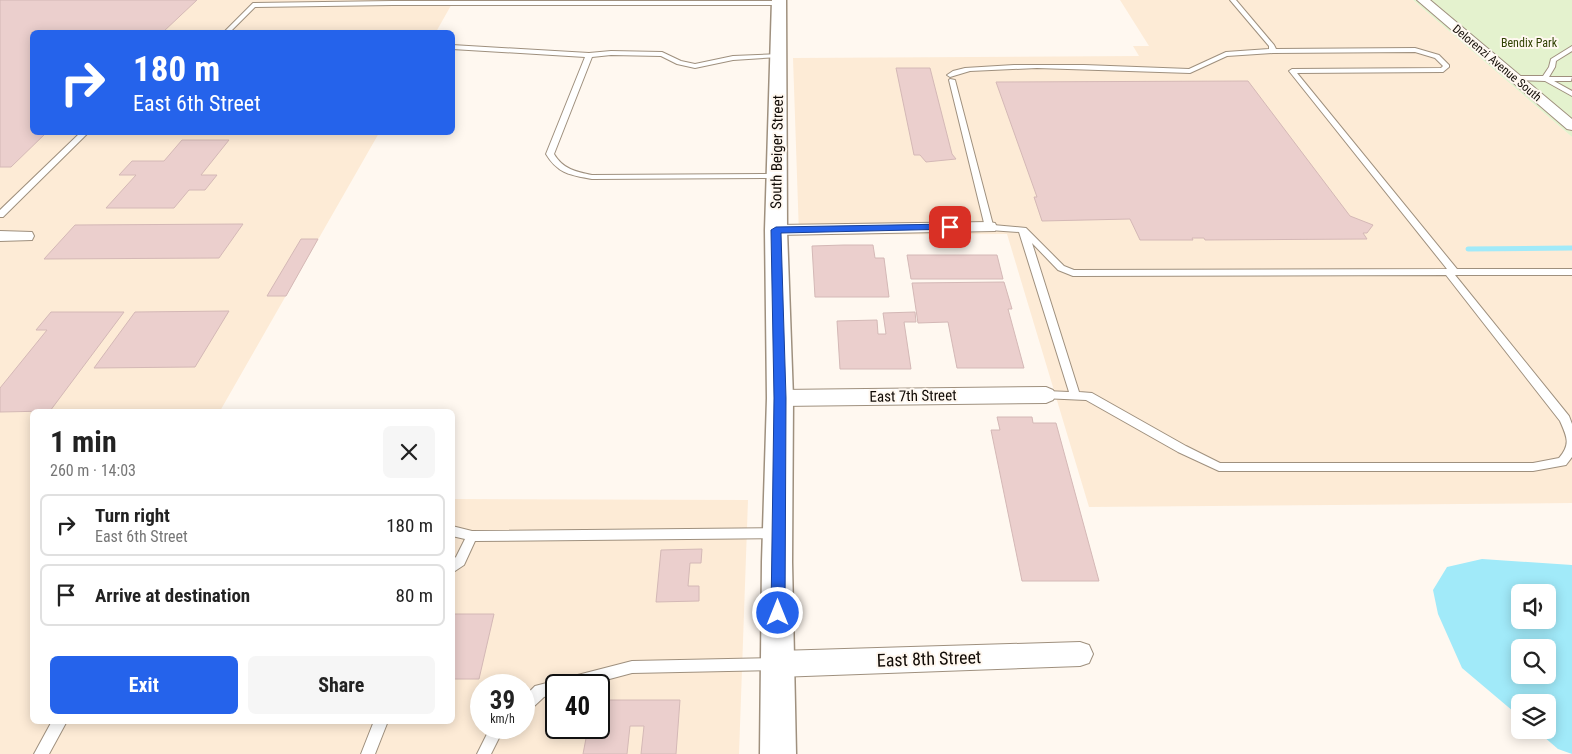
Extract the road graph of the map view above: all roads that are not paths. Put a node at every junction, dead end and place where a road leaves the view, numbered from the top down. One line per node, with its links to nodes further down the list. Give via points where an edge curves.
1 (1233, 0): 7 (lane)
2 (1423, 0): 11 (street, Delorenzi Avenue South)
3 (779, 1): 4 (lane, via 253,5); 8 (street, South Beiger Street)
4 (230, 30)
5 (455, 47): 9 (lane)
6 (1572, 48): 10 (lane, via 1553,60)
7 (1273, 51): 19 (lane, via 1226,54 1190,71 1016,66 965,70 951,77); 24 (lane, via 1416,50 1432,53 1444,60 1447,66 1443,70 1292,71)
8 (779, 55): 9 (lane, via 733,58 695,66 679,63 662,54); 17 (street, South Beiger Street)
9 (589, 56): 17 (lane, via 550,154 557,166 592,177)
10 (1552, 67): 12 (lane); 13 (lane)
11 (1514, 78): 12 (lane); 15 (street, Delorenzi Avenue South)
12 (1545, 78): 13 (lane); 14 (lane)
13 (1572, 79)
14 (1572, 94)
15 (1572, 126)
16 (83, 135): 18 (lane)
17 (777, 176): 20 (street, South Beiger Street)
18 (0, 215)
19 (989, 226): 20 (street); 21 (lane)
20 (776, 230): 28 (street, South Beiger Street)
21 (1023, 230): 24 (lane, via 1061,268 1074,273); 27 (lane)
22 (0, 236): 23 (street)
23 (26, 236)
24 (1451, 272): 25 (lane); 29 (lane, via 1565,419)
25 (1572, 272)
26 (1046, 395): 27 (lane); 28 (street, East 7th Street)
27 (1075, 395): 29 (lane, via 1088,396 1219,467 1533,466 1562,462 1571,451)
28 (780, 398): 31 (street, South Beiger Street)
29 (1572, 438)
30 (455, 532): 32 (lane)
31 (778, 533): 32 (lane); 35 (street, South Beiger Street)
32 (472, 536): 33 (lane)
33 (455, 565)
34 (1080, 654): 35 (street, East 8th Street)
35 (778, 664): 36 (lane, via 632,667); 43 (street, South Beiger Street)
36 (605, 674)
37 (58, 724): 40 (lane)
38 (380, 724): 41 (lane)
39 (491, 739): 42 (lane)
40 (41, 754)
41 (368, 754)
42 (484, 754)
43 (778, 754)

